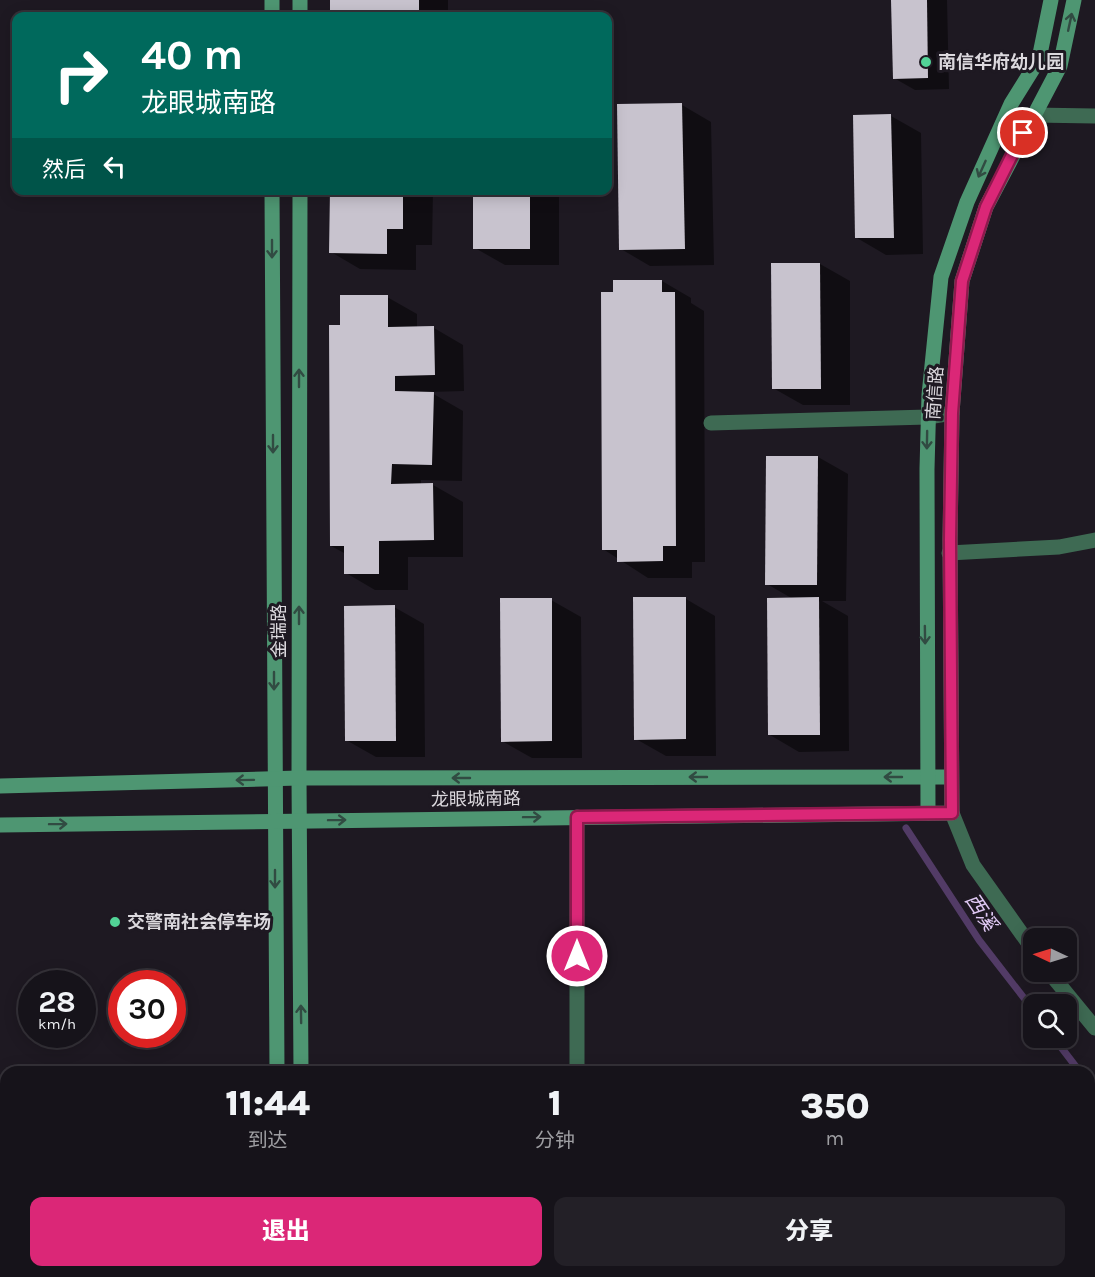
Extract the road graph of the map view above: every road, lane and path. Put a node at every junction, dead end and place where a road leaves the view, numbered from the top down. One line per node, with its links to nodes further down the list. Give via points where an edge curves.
1 (1051, 0): 8 (main road, 南信路, one-way to 8, via 1039,59 1011,104 967,202 941,277)
2 (1074, 0): 3 (main road, 南信路, one-way to 2, via 1060,66)
3 (1032, 115): 4 (street); 7 (main road, 南信路, via 986,207 962,281)
4 (1095, 116)
5 (272, 195): 14 (main road, 金瑞路, one-way to 14)
6 (300, 195): 13 (main road, 金瑞路, one-way to 6)
7 (952, 413): 8 (street); 11 (main road, 南信路)
8 (928, 417): 9 (street); 16 (main road, 南信路, one-way to 16)
9 (711, 423)
10 (1095, 540): 11 (street, via 1059,547)
11 (950, 553): 12 (main road, 南信路)
12 (951, 777): 13 (main road, 龙眼城南路, one-way to 13); 17 (main road, 南信路)
13 (299, 778): 14 (main road, 龙眼城南路); 19 (main road, 金瑞路)
14 (275, 779): 15 (main road, 龙眼城南路, one-way to 15); 20 (main road, 金瑞路)
15 (0, 786)
16 (928, 813): 17 (main road, 龙眼城南路); 18 (main road, 龙眼城南路)
17 (952, 813): 22 (street, via 974,865)
18 (577, 817): 19 (main road, 龙眼城南路, one-way to 18); 27 (street)
19 (299, 820): 20 (main road, 龙眼城南路); 26 (main road, 金瑞路, one-way to 19)
20 (275, 821): 21 (main road, 龙眼城南路, one-way to 20); 25 (main road, 金瑞路, one-way to 25)
21 (0, 825)
22 (1023, 935)
23 (1057, 982): 24 (street)
24 (1095, 1028)
25 (277, 1066)
26 (301, 1066)
27 (577, 1066)

